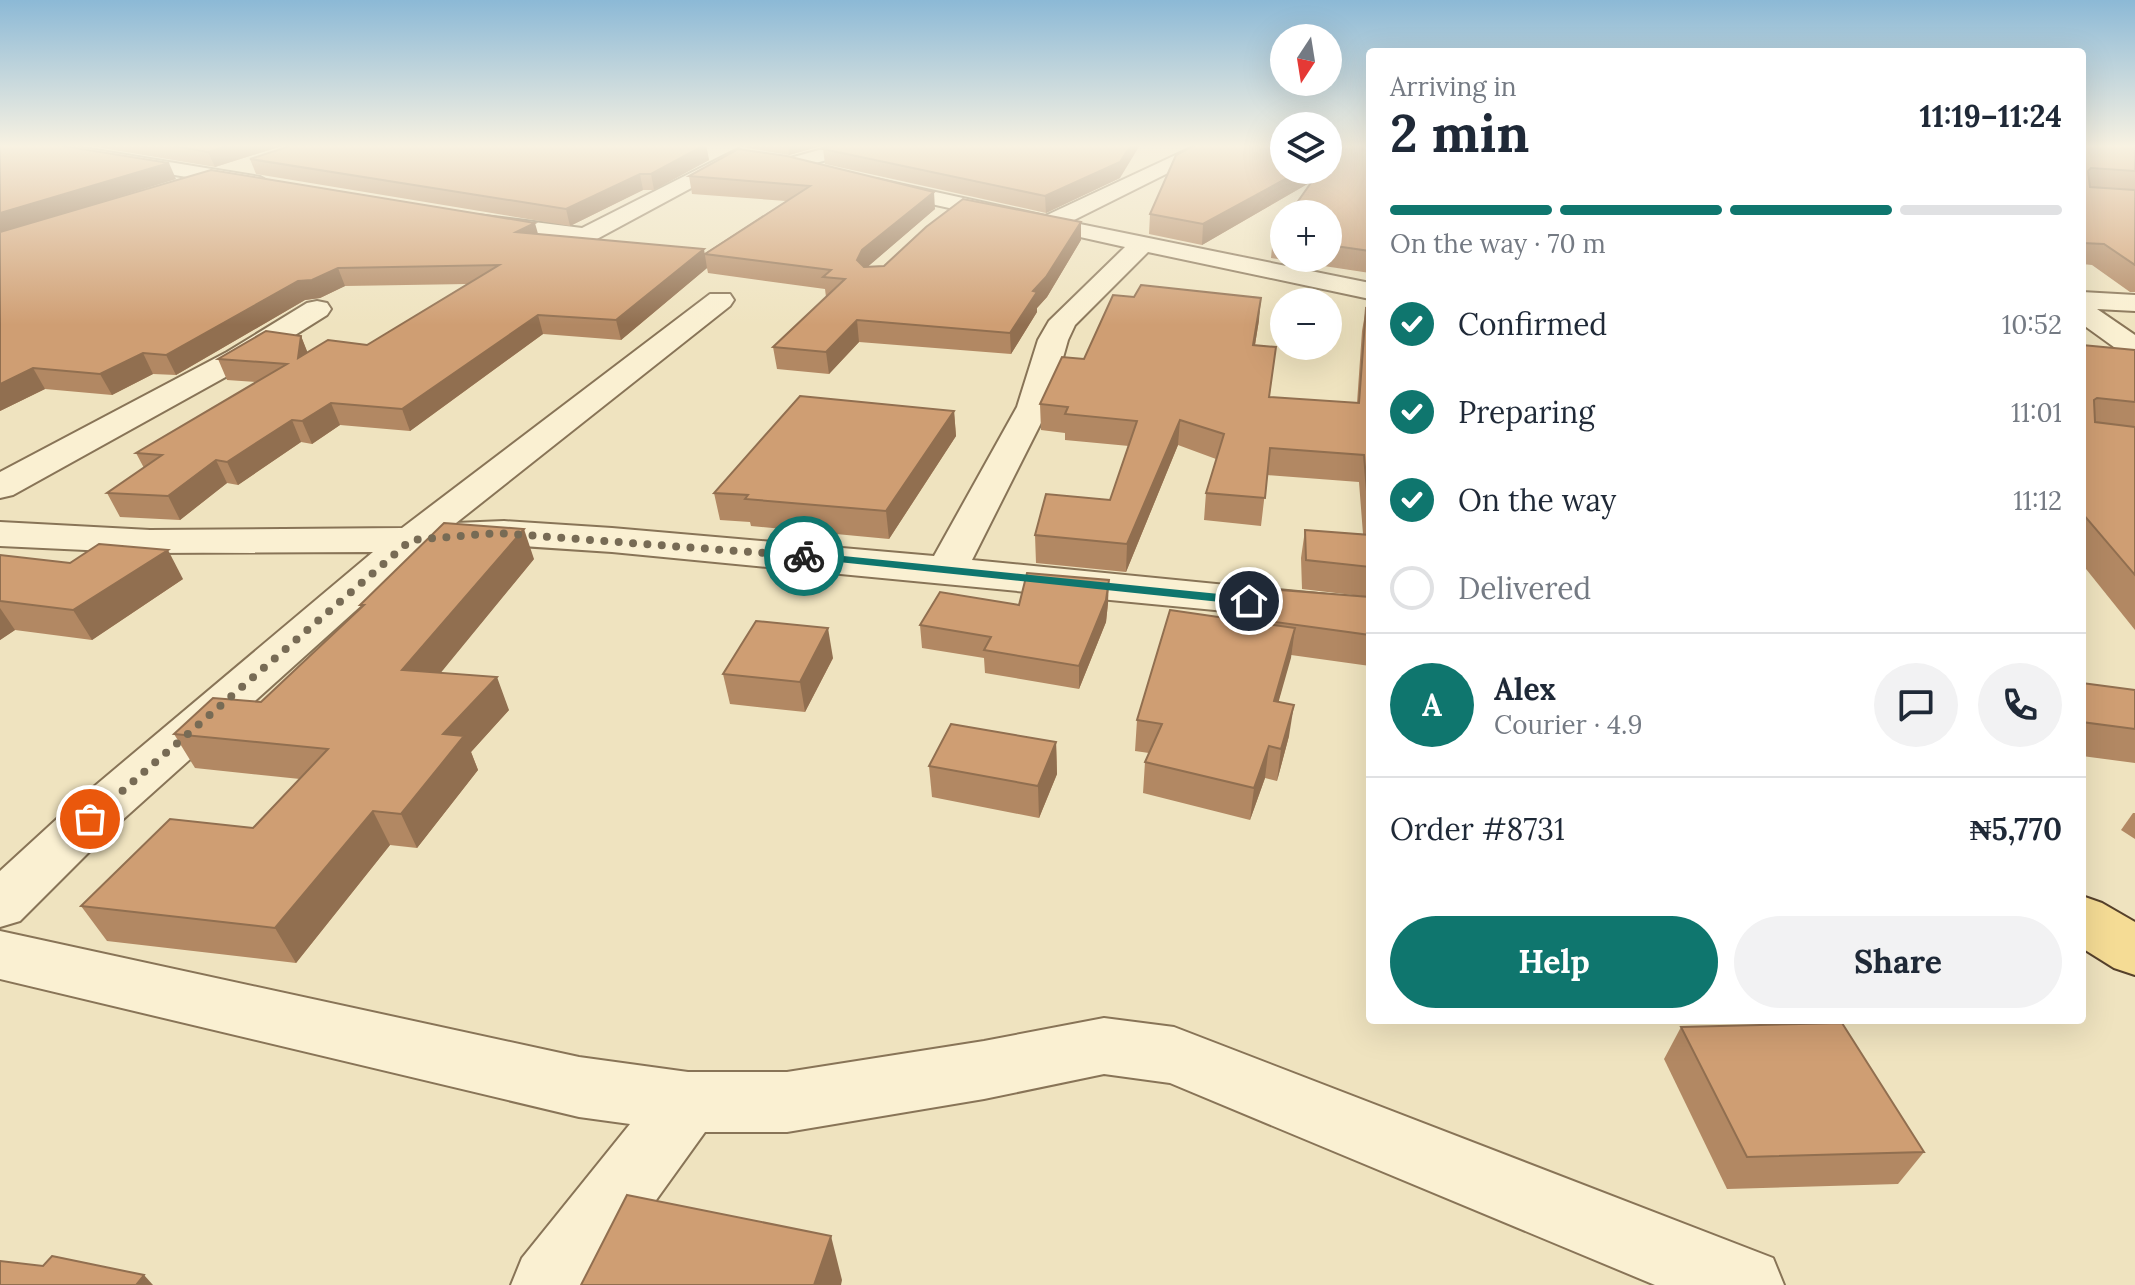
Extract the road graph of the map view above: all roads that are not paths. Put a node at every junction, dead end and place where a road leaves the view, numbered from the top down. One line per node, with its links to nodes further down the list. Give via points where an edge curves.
1 (644, 205): 5 (street, via 587,235)
2 (955, 205): 4 (street)
3 (1086, 205): 7 (street)
4 (959, 206): 6 (street); 7 (street)
5 (458, 218)
6 (938, 222)
7 (1050, 223): 8 (street)
8 (1144, 242): 9 (street); 19 (street, via 1063,321 1033,407)
9 (1366, 290)
10 (720, 300): 18 (street)
11 (2086, 300): 12 (street)
12 (2135, 303)
13 (317, 309): 16 (street, via 238,358)
14 (2086, 314): 15 (street)
15 (2135, 349)
16 (0, 487)
17 (0, 534): 18 (street, via 162,541)
18 (411, 540): 19 (street, via 498,533); 21 (street, via 90,819)
19 (947, 570): 20 (street)
20 (1366, 612)
21 (0, 905)
22 (2086, 921): 23 (main road)
23 (2135, 951)
24 (0, 955): 25 (street, via 579,1087)
25 (688, 1102): 26 (street); 27 (street, via 787,1102 1104,1046 1174,1055)
26 (549, 1285)
27 (1746, 1285)

